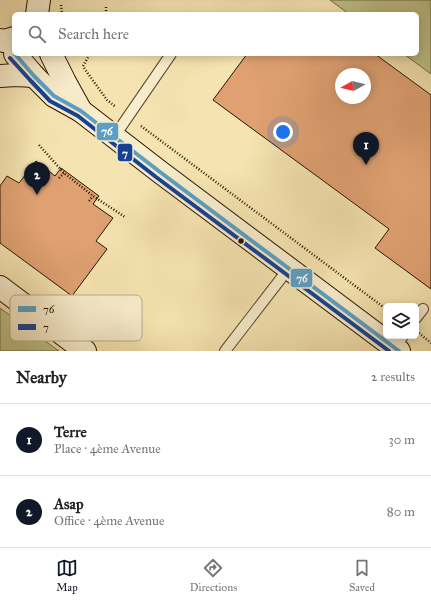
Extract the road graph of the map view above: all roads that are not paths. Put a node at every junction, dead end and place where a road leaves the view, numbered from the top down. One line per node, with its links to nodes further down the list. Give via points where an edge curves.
1 (19, 56): 5 (street)
2 (52, 56): 6 (street)
3 (171, 56): 7 (lane)
4 (0, 76): 5 (street)
5 (34, 76): 6 (street, via 54,96)
6 (81, 111): 7 (street)
7 (114, 137): 8 (street)
8 (289, 268): 14 (street); 16 (lane)
9 (0, 287): 10 (street)
10 (11, 295)
11 (423, 309): 12 (lane)
12 (419, 314)
13 (72, 341): 15 (street)
14 (399, 345)
15 (85, 351)
16 (225, 351)

